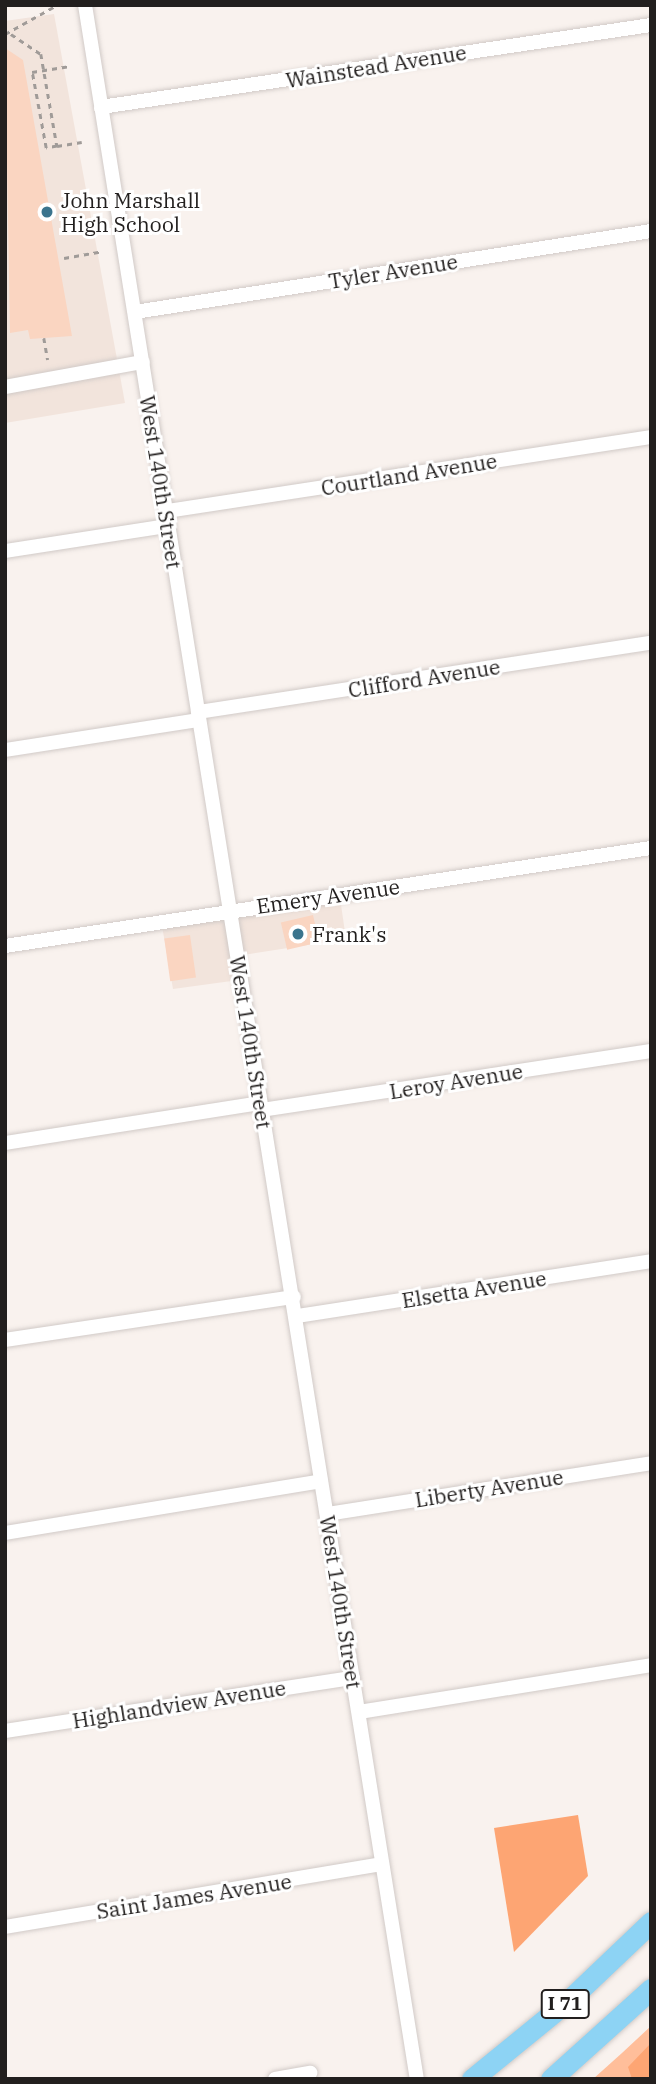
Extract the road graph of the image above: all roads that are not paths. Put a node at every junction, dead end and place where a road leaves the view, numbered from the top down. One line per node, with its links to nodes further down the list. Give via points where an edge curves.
1 (85, 5): 3 (street, West 140th Street)
2 (651, 25): 3 (street, Wainstead Avenue)
3 (101, 107): 5 (street, West 140th Street)
4 (651, 231): 5 (street, Tyler Avenue)
5 (135, 312): 6 (street, West 140th Street)
6 (143, 362): 7 (street); 9 (street, West 140th Street)
7 (5, 387)
8 (651, 437): 9 (street, Courtland Avenue)
9 (167, 518): 10 (street, Courtland Avenue); 12 (street, West 140th Street)
10 (5, 551)
11 (651, 643): 12 (street, Clifford Avenue)
12 (199, 716): 13 (street, Clifford Avenue); 15 (street, West 140th Street)
13 (5, 750)
14 (651, 849): 15 (street, Emery Avenue)
15 (230, 910): 16 (street, Emery Avenue); 18 (street, West 140th Street)
16 (5, 946)
17 (651, 1051): 18 (street, Leroy Avenue)
18 (260, 1107): 19 (street, Leroy Avenue); 21 (street, West 140th Street)
19 (5, 1143)
20 (651, 1261): 22 (street, Elsetta Avenue)
21 (294, 1297): 22 (street, West 140th Street); 23 (street)
22 (297, 1317): 25 (street, West 140th Street)
23 (5, 1340)
24 (651, 1462): 26 (street, Liberty Avenue)
25 (321, 1481): 26 (street, West 140th Street); 27 (street)
26 (327, 1514): 29 (street, West 140th Street)
27 (5, 1533)
28 (651, 1665): 30 (street)
29 (353, 1678): 30 (street, West 140th Street); 31 (street, Highlandview Avenue)
30 (359, 1712): 32 (street, West 140th Street)
31 (5, 1731)
32 (382, 1864): 34 (street, Saint James Avenue); 38 (street, West 140th Street)
33 (651, 1922): 39 (highway, I 71, via 569,2000)
34 (5, 1927)
35 (651, 1989): 40 (highway, I 71)
36 (310, 2073): 37 (street)
37 (275, 2079)
38 (417, 2079)
39 (472, 2079)
40 (551, 2079)

